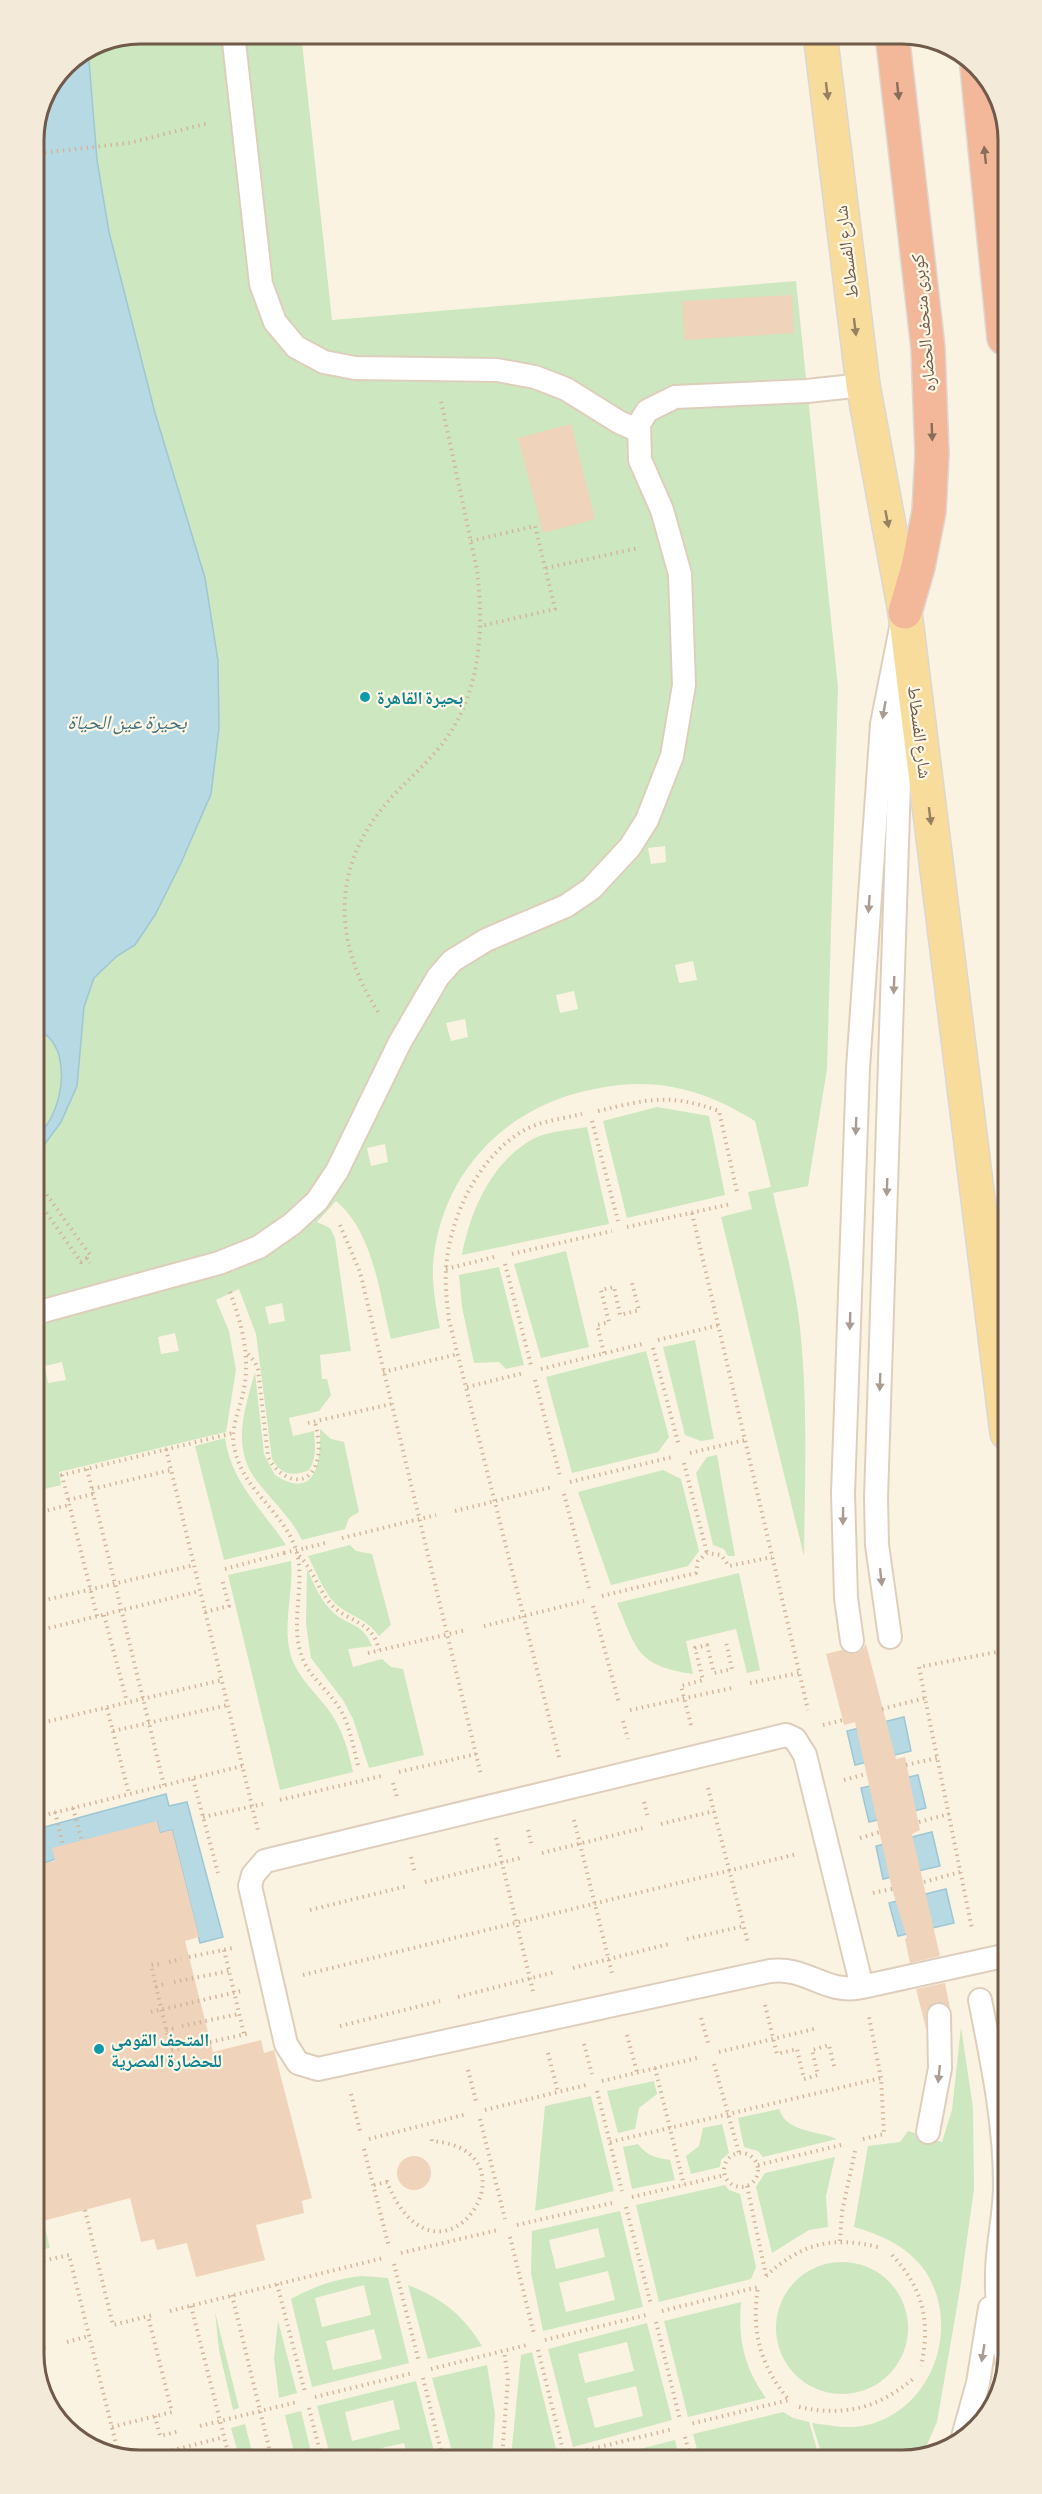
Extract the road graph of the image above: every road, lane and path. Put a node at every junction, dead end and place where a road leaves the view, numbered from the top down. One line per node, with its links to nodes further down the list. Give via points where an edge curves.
1 (234, 43): 5 (lane)
2 (821, 44): 9 (main road, شارع الفسطاط, one-way to 9)
3 (893, 44): 14 (highway, كوبرى متحف الحضاره, one-way to 14, via 928,348 932,454 927,522)
4 (977, 79): 7 (highway, one-way to 4)
5 (242, 115): 6 (path, via 129,143); 8 (lane, via 261,284 275,322 296,347 324,362 355,368)
6 (44, 153)
7 (998, 280)
8 (435, 369): 10 (lane, via 497,370 535,377 567,389 619,423); 11 (path)
9 (863, 385): 10 (lane, via 675,397 647,411); 14 (main road, شارع الفسطاط, one-way to 14)
10 (639, 431): 12 (lane, via 640,460)
11 (471, 541): 13 (path, via 535,526); 15 (path)
12 (673, 541): 13 (path); 16 (lane, via 681,594 684,685 672,756 647,819 612,870 591,889 566,906 486,940 452,961 424,997)
13 (546, 568): 15 (path, via 555,609)
14 (904, 612): 43 (main road, شارع الفسطاط, one-way to 43); 99 (lane, one-way to 99, via 876,1498 877,1545); 100 (lane, one-way to 100, via 882,724 858,1068 843,1492 843,1544)
15 (481, 626): 16 (path, via 472,683 449,735 365,832 346,885 346,941 354,969)
16 (400, 1042): 22 (lane, via 346,1155)
17 (598, 1111): 21 (path, via 656,1098 688,1101 719,1111)
18 (582, 1114): 33 (path, via 539,1124 501,1149 465,1199 454,1228)
19 (592, 1121): 26 (path)
20 (44, 1190): 24 (path, via 90,1255 81,1262)
21 (737, 1192)
22 (317, 1201): 31 (lane, via 277,1236); 46 (path, via 339,1223 351,1247)
23 (732, 1204): 25 (path)
24 (44, 1209)
25 (692, 1213): 27 (path); 36 (path)
26 (618, 1221)
27 (627, 1227)
28 (612, 1231): 29 (path)
29 (512, 1254)
30 (494, 1257): 33 (path)
31 (219, 1263): 35 (lane); 41 (path, via 238,1313)
32 (505, 1264): 44 (path)
33 (446, 1269): 42 (path, via 449,1320)
34 (632, 1283): 40 (path, via 639,1310 620,1315 614,1287 602,1290 609,1322 597,1325)
35 (43, 1311)
36 (718, 1325): 37 (path); 54 (path)
37 (658, 1340)
38 (642, 1344): 40 (path)
39 (653, 1348): 55 (path)
40 (604, 1353): 45 (path)
41 (247, 1354): 51 (path, via 258,1370 268,1456 280,1475 301,1478 316,1466); 53 (path)
42 (458, 1354): 46 (path); 49 (path)
43 (998, 1361)
44 (531, 1365)
45 (541, 1369)
46 (383, 1372): 50 (path)
47 (524, 1373): 49 (path)
48 (535, 1380): 62 (path)
49 (466, 1387): 68 (path)
50 (391, 1404): 51 (path); 73 (path)
51 (315, 1422): 52 (path)
52 (308, 1423)
53 (233, 1433): 56 (path); 77 (path, via 241,1468 283,1524)
54 (745, 1440): 57 (path); 78 (path)
55 (680, 1446)
56 (166, 1449): 60 (path); 61 (path)
57 (690, 1453)
58 (672, 1457): 63 (path)
59 (684, 1463): 76 (path)
60 (87, 1469): 65 (path); 67 (path, via 62,1475)
61 (171, 1470): 65 (path); 79 (path)
62 (560, 1476)
63 (570, 1482)
64 (552, 1487): 68 (path)
65 (93, 1492): 67 (path); 82 (path)
66 (564, 1494): 83 (path)
67 (68, 1500): 69 (path)
68 (495, 1501): 71 (path); 94 (path)
69 (69, 1505): 70 (path); 84 (path)
70 (43, 1511)
71 (455, 1511)
72 (436, 1515): 73 (path)
73 (418, 1519): 74 (path); 98 (path)
74 (342, 1538)
75 (324, 1543): 80 (path, bridge)
76 (707, 1552): 78 (path, via 721,1555 729,1566); 86 (path, via 698,1561 696,1574)
77 (298, 1556): 102 (path, via 330,1602 366,1627); 125 (path, via 297,1634 301,1654 313,1677 340,1709)
78 (772, 1557): 105 (path)
79 (194, 1565): 82 (path); 85 (path)
80 (225, 1569)
81 (222, 1579): 91 (path, via 229,1606)
82 (115, 1583): 84 (path); 90 (path)
83 (589, 1588)
84 (91, 1589): 87 (path); 93 (path)
85 (200, 1591): 90 (path); 91 (path)
86 (602, 1596)
87 (43, 1600)
88 (584, 1601): 94 (path)
89 (593, 1606): 113 (path)
90 (122, 1610): 92 (path); 110 (path)
91 (206, 1612): 106 (path)
92 (104, 1615): 93 (path); 112 (path)
93 (97, 1616): 96 (path)
94 (523, 1616): 95 (path); 132 (path)
95 (484, 1626)
96 (43, 1629)
97 (466, 1630): 98 (path)
98 (446, 1634): 102 (path); 122 (path)
99 (890, 1637)
100 (852, 1641)
101 (726, 1642): 111 (path, via 732,1669 714,1673 707,1645 695,1648 703,1680 681,1686)
102 (379, 1650): 104 (path)
103 (998, 1652): 109 (path, via 919,1667)
104 (368, 1653)
105 (799, 1672): 107 (path); 118 (path)
106 (222, 1680): 110 (path); 114 (path)
107 (750, 1683)
108 (732, 1688): 111 (path)
109 (925, 1698): 116 (path); 124 (path)
110 (143, 1699): 112 (path); 120 (path)
111 (684, 1699): 117 (path); 123 (path)
112 (127, 1702): 115 (path)
113 (619, 1703)
114 (228, 1705): 120 (path); 127 (path)
115 (107, 1707): 119 (path); 121 (path)
116 (882, 1709)
117 (630, 1710)
118 (809, 1717)
119 (43, 1722)
120 (149, 1723): 121 (path); 131 (path)
121 (113, 1731): 133 (path)
122 (476, 1754): 128 (path); 137 (path)
123 (699, 1754): 132 (lane); 139 (path); 182 (lane, via 786,1735 801,1746)
124 (937, 1758): 126 (path); 141 (path)
125 (358, 1765)
126 (906, 1765)
127 (242, 1766): 130 (path); 136 (path)
128 (399, 1772)
129 (381, 1776): 134 (path)
130 (193, 1779): 131 (path); 136 (path, via 203,1817)
131 (164, 1785): 133 (path)
132 (566, 1787): 137 (lane); 147 (path)
133 (129, 1794): 138 (path)
134 (280, 1800)
135 (262, 1804): 136 (path)
136 (252, 1806)
137 (488, 1806): 152 (path); 192 (lane, via 265,1861 258,1866 250,1886 286,2044 298,2063 318,2069)
138 (73, 1808): 140 (path); 146 (path)
139 (714, 1811): 144 (path); 153 (path)
140 (55, 1812): 142 (path); 148 (path)
141 (949, 1814): 143 (path); 154 (path)
142 (43, 1815)
143 (919, 1822)
144 (661, 1824)
145 (643, 1828): 147 (path)
146 (82, 1841)
147 (580, 1844): 149 (path); 158 (path)
148 (63, 1845)
149 (542, 1853)
150 (791, 1856): 153 (path)
151 (524, 1857): 152 (path)
152 (502, 1863): 155 (path); 160 (path)
153 (729, 1871): 158 (path); 161 (path)
154 (960, 1872): 156 (path); 170 (path)
155 (425, 1882)
156 (924, 1882)
157 (407, 1886): 159 (path)
158 (595, 1904): 160 (path); 169 (path)
159 (310, 1910)
160 (516, 1923): 177 (path); 178 (path)
161 (744, 1926): 162 (path); 176 (path)
162 (687, 1940)
163 (669, 1944): 169 (path)
164 (238, 1947): 165 (path)
165 (224, 1950): 166 (path); 174 (path)
166 (189, 1957)
167 (998, 1957): 170 (lane)
168 (182, 1959): 171 (path)
169 (609, 1959): 173 (path); 187 (path)
170 (978, 1960): 182 (lane)
171 (169, 1962)
172 (159, 1964): 181 (path, via 151,1965)
173 (573, 1968)
174 (229, 1971): 179 (path); 183 (path)
175 (555, 1972): 178 (path)
176 (756, 1973): 182 (lane, via 795,1970 835,1989); 187 (lane); 199 (path)
177 (302, 1976)
178 (530, 1979): 184 (path); 192 (path)
179 (174, 1982)
180 (164, 1984): 181 (path)
181 (156, 1987): 188 (path)
182 (862, 1987): 209 (path)
183 (233, 1992): 188 (path); 190 (path)
184 (458, 1997)
185 (980, 2000): 214 (lane)
186 (440, 2001): 194 (path)
187 (619, 2003): 192 (lane); 208 (path)
188 (162, 2010): 189 (path); 197 (path)
189 (151, 2012)
190 (239, 2014): 193 (path); 198 (path)
191 (939, 2015): 220 (lane, one-way to 220, via 940,2068)
192 (540, 2020): 213 (path)
193 (182, 2026)
194 (340, 2026)
195 (175, 2028): 197 (path)
196 (818, 2028): 199 (path)
197 (166, 2030): 202 (path, via 171,2050)
198 (244, 2034)
199 (774, 2039): 203 (path); 207 (path, via 777,2054 797,2049 804,2079 818,2075 812,2050 829,2045)
200 (202, 2044): 201 (path)
201 (187, 2047)
202 (180, 2049)
203 (719, 2052)
204 (701, 2057): 206 (path)
205 (714, 2064): 217 (path)
206 (655, 2068): 208 (path); 219 (path)
207 (835, 2070)
208 (637, 2072): 210 (path)
209 (881, 2078): 217 (path); 223 (path, via 884,2134)
210 (602, 2081)
211 (586, 2085): 213 (path)
212 (597, 2091): 224 (path)
213 (558, 2092): 215 (path)
214 (998, 2095)
215 (485, 2110)
216 (467, 2114): 222 (path)
217 (728, 2114): 219 (path); 228 (path)
218 (480, 2120): 239 (path)
219 (670, 2128): 224 (path); 232 (path)
220 (927, 2132)
221 (431, 2135): 231 (path, via 432,2141 453,2143 470,2154 481,2172 483,2192 475,2212 459,2226 439,2231 419,2227 403,2213 387,2182)
222 (369, 2139)
223 (863, 2139)
224 (610, 2142): 234 (path)
225 (845, 2144): 229 (path)
226 (364, 2149): 231 (path)
227 (855, 2151): 243 (path)
228 (739, 2153): 229 (path, via 754,2158); 230 (path, via 730,2157)
229 (758, 2165): 233 (path, via 754,2181)
230 (725, 2175): 232 (path); 233 (path, via 738,2187)
231 (374, 2185): 244 (path)
232 (684, 2185): 235 (path)
233 (747, 2186): 243 (path, via 766,2276 784,2259 806,2248)
234 (622, 2191)
235 (632, 2198)
236 (616, 2202): 240 (path)
237 (626, 2207): 255 (path)
238 (84, 2210): 283 (path, via 113,2325 150,2316 172,2412)
239 (505, 2219)
240 (517, 2225)
241 (498, 2230): 246 (path)
242 (510, 2237): 262 (path)
243 (840, 2241): 245 (path)
244 (389, 2247)
245 (878, 2247)
246 (401, 2253)
247 (892, 2255): 272 (path, via 906,2270 923,2306 926,2326)
248 (384, 2258): 253 (path)
249 (998, 2260): 252 (lane)
250 (43, 2261): 263 (path, via 69,2255)
251 (394, 2264): 271 (path)
252 (996, 2274): 257 (lane); 289 (lane, one-way to 289, via 978,2383)
253 (277, 2284): 254 (path); 277 (path)
254 (231, 2295): 256 (path); 282 (path)
255 (651, 2305)
256 (191, 2306): 258 (path); 285 (path)
257 (998, 2308)
258 (170, 2311)
259 (662, 2311): 286 (path, via 758,2287 754,2317 758,2348 775,2384 789,2400)
260 (646, 2315): 264 (path)
261 (656, 2322): 284 (path)
262 (534, 2334)
263 (89, 2336): 265 (path); 288 (path)
264 (545, 2340)
265 (67, 2342)
266 (527, 2344): 269 (path)
267 (49, 2346): 268 (path)
268 (43, 2347)
269 (504, 2350): 273 (path); 300 (path, via 508,2378)
270 (538, 2350): 301 (path)
271 (419, 2362)
272 (921, 2366)
273 (431, 2369)
274 (413, 2373): 278 (path)
275 (423, 2378): 299 (path)
276 (914, 2378): 280 (path, via 880,2402 861,2409 840,2412)
277 (305, 2392)
278 (315, 2397)
279 (297, 2402): 282 (path)
280 (799, 2407)
281 (309, 2408): 298 (path)
282 (260, 2411): 285 (path); 297 (path)
283 (155, 2416): 288 (path); 291 (path, via 160,2436)
284 (680, 2420)
285 (220, 2422): 287 (path); 292 (path)
286 (690, 2424)
287 (200, 2426)
288 (112, 2427): 294 (path)
289 (966, 2427)
290 (673, 2429): 302 (path)
291 (180, 2431)
292 (224, 2437): 295 (path); 296 (path)
293 (685, 2437): 303 (path)
294 (117, 2448)
295 (171, 2450)
296 (227, 2450)
297 (270, 2450)
298 (320, 2450)
299 (441, 2450)
300 (503, 2450)
301 (563, 2450)
302 (587, 2450)
303 (688, 2450)

